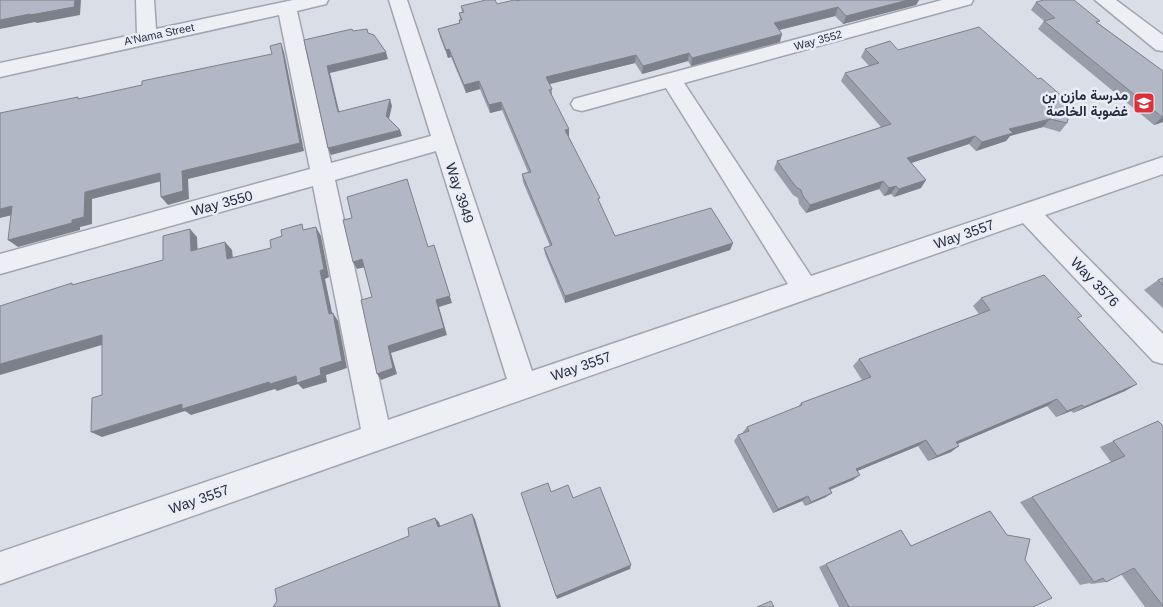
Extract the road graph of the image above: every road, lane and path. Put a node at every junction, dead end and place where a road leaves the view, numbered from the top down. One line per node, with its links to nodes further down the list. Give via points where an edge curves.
1 (146, 0): 7 (street)
2 (319, 0): 6 (street, A'Nama Street)
3 (398, 0): 12 (street, Way 3949)
4 (964, 0): 10 (street, Way 3552)
5 (1104, 0): 8 (street)
6 (286, 7): 7 (street, A'Nama Street); 14 (street)
7 (147, 37): 9 (street, A'Nama Street)
8 (1163, 45)
9 (0, 70)
10 (671, 80): 11 (street, Way 3552); 17 (street)
11 (582, 104)
12 (443, 141): 14 (street, Way 3550); 19 (street, Way 3949)
13 (1163, 165): 15 (street, Way 3557)
14 (322, 176): 16 (street, Way 3550); 20 (street)
15 (1027, 212): 17 (street, Way 3557); 18 (street, Way 3576)
16 (0, 264)
17 (805, 289): 19 (street, Way 3557)
18 (1163, 352)
19 (523, 386): 20 (street, Way 3557)
20 (377, 436): 21 (street, Way 3557)
21 (0, 568)

